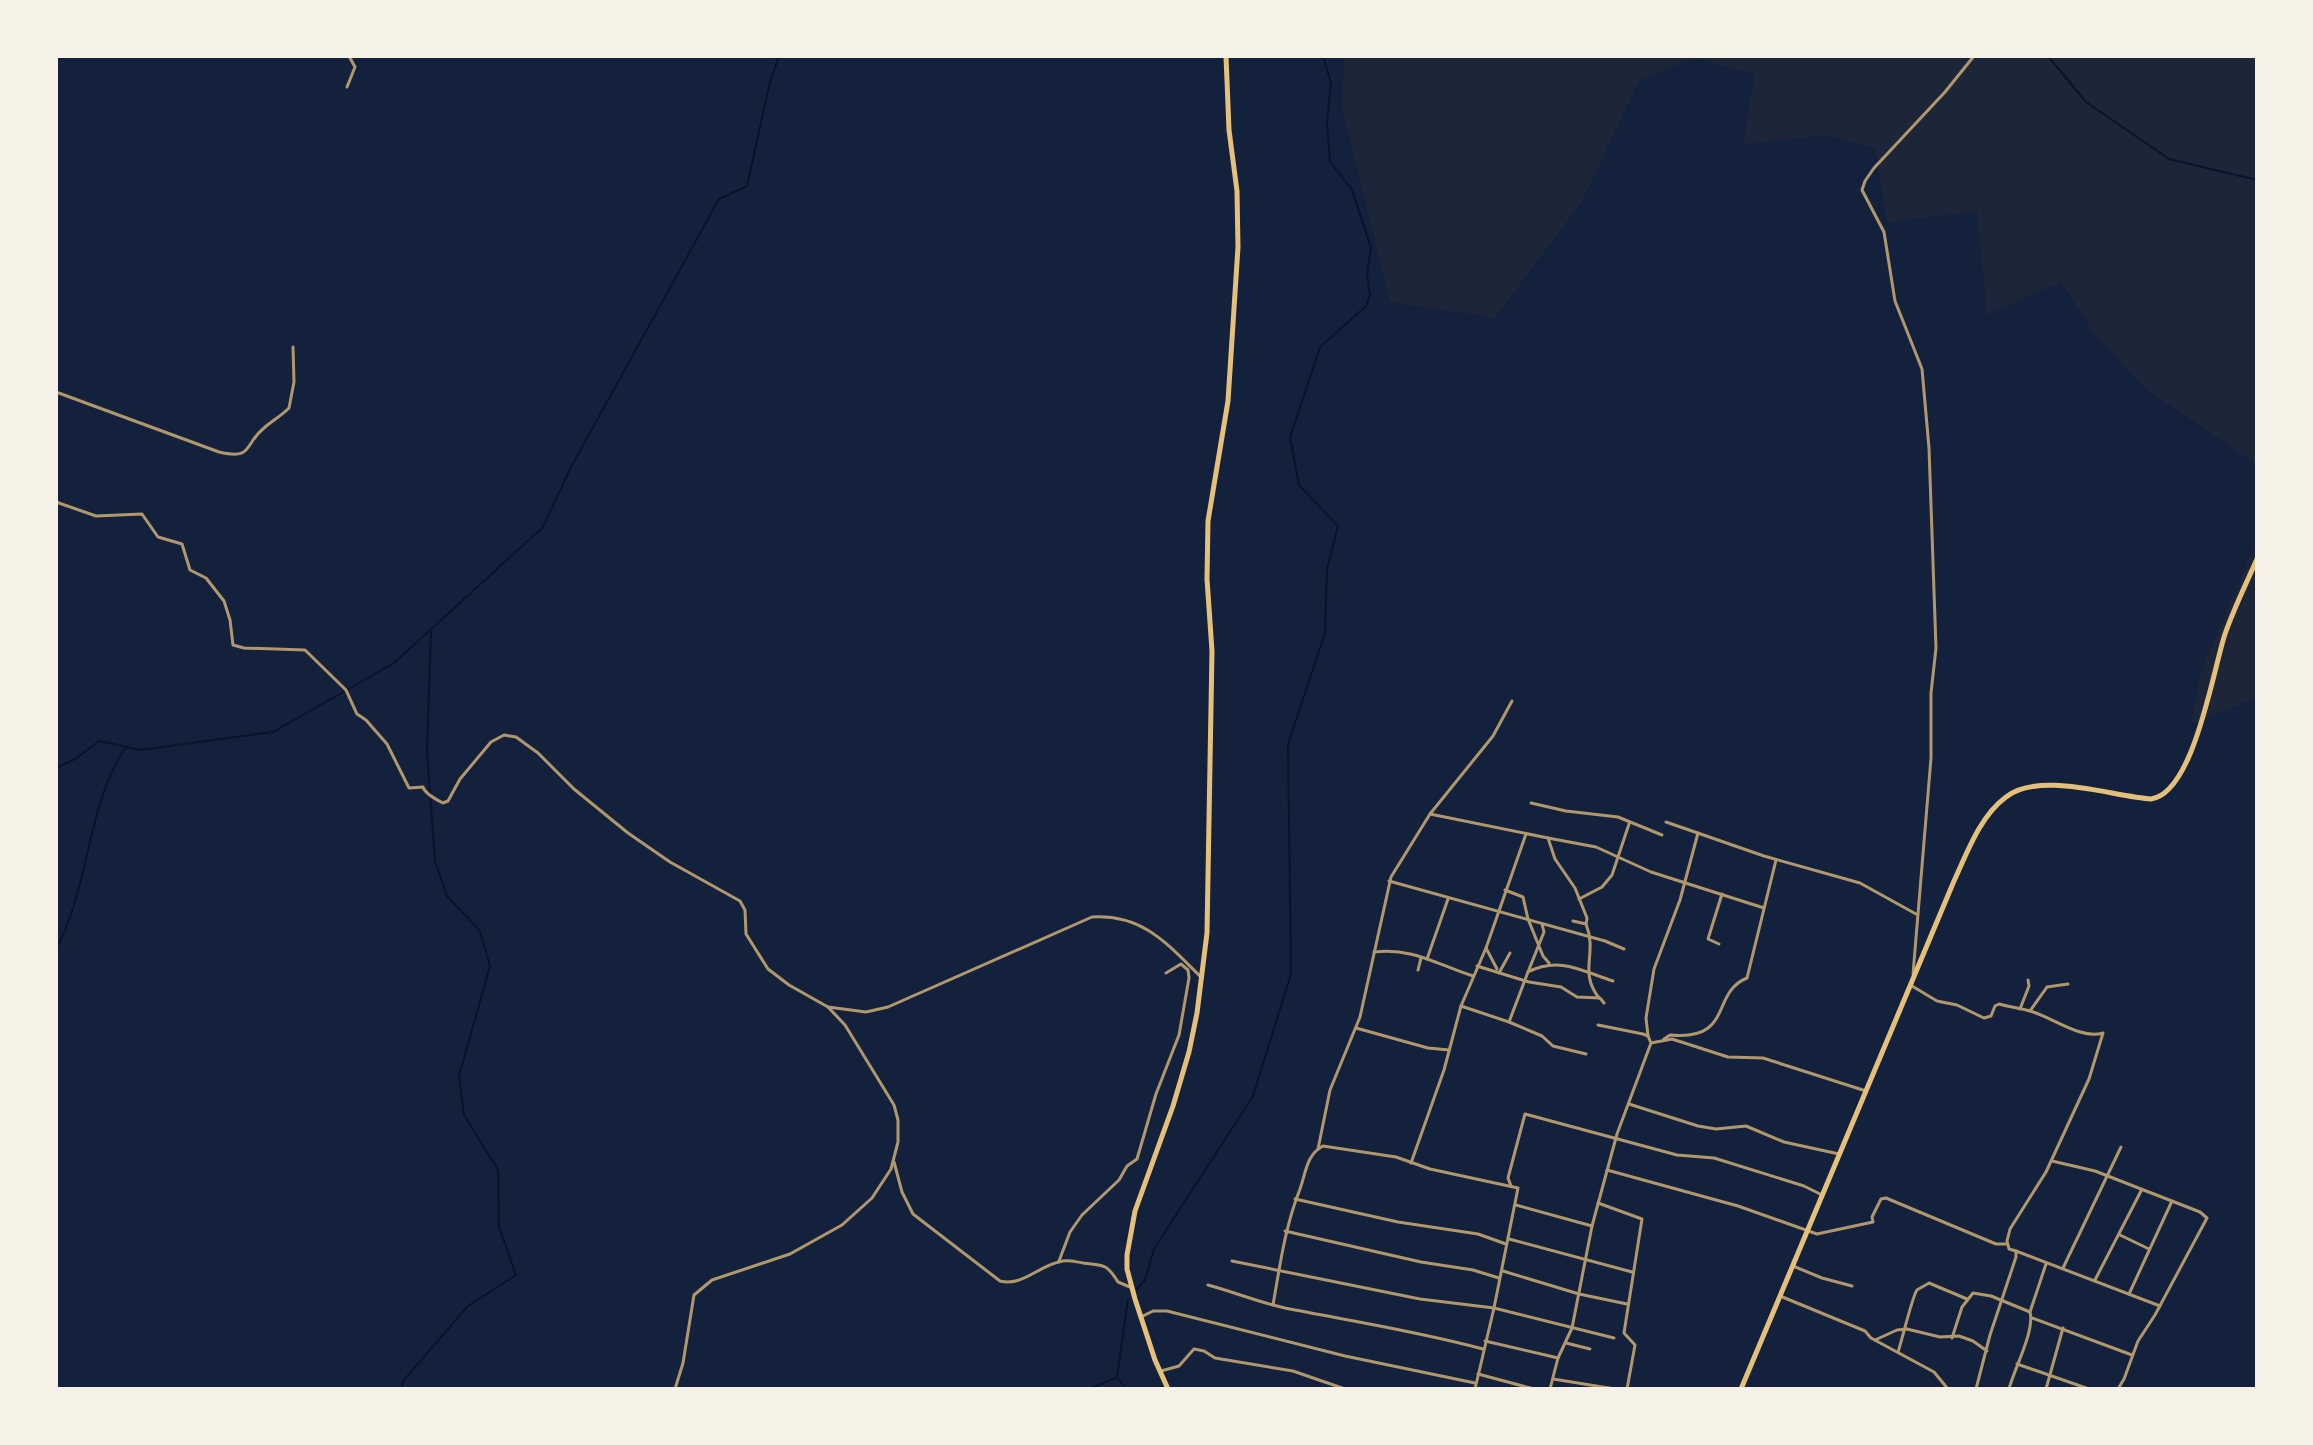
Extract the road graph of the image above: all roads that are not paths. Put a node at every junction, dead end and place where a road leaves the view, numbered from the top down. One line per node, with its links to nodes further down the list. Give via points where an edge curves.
1 (349, 56): 4 (street, via 355,67)
2 (1226, 56): 49 (main road, via 1238,247 1228,401 1208,521 1209,889)
3 (1974, 56): 28 (street, via 1862,186 1884,232 1895,301 1922,369 1929,448 1936,648)
4 (347, 87)
5 (293, 347): 6 (street, via 289,408 240,455)
6 (56, 392)
7 (56, 502): 58 (street, via 96,516 142,514 158,537 182,544 190,570 206,578 224,601 233,645 305,650 346,690 357,714 387,744 409,788 423,787 443,803 448,801 491,742 504,735 516,737 628,833 740,901 746,934 768,969)
8 (2257, 559): 54 (main road, via 2225,634 2200,729 2170,787 2151,799 2061,786 2031,786 2005,797 1971,845)
9 (1512, 701): 11 (street, via 1493,736)
10 (1531, 803): 12 (street)
11 (1430, 814): 15 (street); 20 (street)
12 (1630, 822): 16 (street); 18 (street)
13 (1666, 822): 14 (street)
14 (1698, 833): 19 (street); 21 (street)
15 (1526, 834): 17 (street); 22 (street)
16 (1662, 835)
17 (1548, 838): 18 (street); 25 (street)
18 (1620, 856): 21 (street); 25 (street, via 1602,887)
19 (1776, 860): 26 (street); 28 (street, via 1860,883)
20 (1389, 881): 24 (street); 38 (street)
21 (1685, 881): 23 (street); 64 (street, via 1654,969)
22 (1505, 890): 27 (street); 29 (street, via 1523,897)
23 (1722, 894): 26 (street); 34 (street, via 1708,939)
24 (1448, 899): 27 (street); 40 (street)
25 (1579, 899): 32 (street)
26 (1764, 908): 65 (street, via 1747,978 1734,986 1717,1019 1693,1036)
27 (1498, 910): 29 (street); 36 (street)
28 (1917, 915): 54 (street)
29 (1528, 919): 31 (street); 35 (street)
30 (1573, 921): 32 (street)
31 (1541, 923): 33 (street); 35 (street, via 1544,932)
32 (1586, 924): 33 (street)
33 (1591, 938): 37 (street); 47 (street)
34 (1719, 944)
35 (1538, 945): 41 (street); 44 (street)
36 (1486, 948): 42 (street); 46 (street)
37 (1624, 949)
38 (1374, 952): 40 (street, via 1389,949); 63 (street)
39 (1510, 953): 46 (street)
40 (1424, 958): 43 (street); 48 (street)
41 (1549, 963): 44 (street); 47 (street)
42 (1477, 966): 46 (street); 48 (street)
43 (1418, 970)
44 (1528, 972): 50 (street)
45 (1166, 973): 97 (street, via 1181,964 1189,978 1179,1035 1137,1159 1082,1215)
46 (1499, 973): 50 (street)
47 (1587, 973): 52 (street); 55 (street)
48 (1473, 976): 57 (street)
49 (1202, 978): 58 (street, via 1155,934 1122,917 1092,917 888,1007 866,1012); 109 (main road, via 1183,1075 1131,1226)
50 (1524, 979): 55 (street, via 1561,987 1577,997); 61 (street)
51 (2028, 980): 59 (street)
52 (1613, 981)
53 (2068, 984): 60 (street, via 2047,987)
54 (1912, 987): 59 (street, via 1984,1018 1998,1004); 69 (main road)
55 (1600, 998): 56 (street)
56 (1604, 1003)
57 (1461, 1006): 61 (street); 67 (street)
58 (828, 1007): 76 (street, via 845,1025 894,1105)
59 (2020, 1009): 60 (street)
60 (2030, 1011): 75 (street, via 2103,1033 2089,1079)
61 (1509, 1022): 68 (street, via 1553,1046)
62 (1598, 1025): 64 (street)
63 (1356, 1028): 67 (street); 73 (street, via 1330,1090)
64 (1648, 1036): 66 (street)
65 (1664, 1039): 66 (street); 69 (street, via 1728,1057 1763,1058)
66 (1651, 1043): 70 (street)
67 (1449, 1050): 77 (street)
68 (1586, 1054)
69 (1866, 1091): 74 (main road)
70 (1629, 1104): 71 (street); 74 (street, via 1698,1126 1746,1126 1784,1142)
71 (1616, 1137): 78 (street); 80 (street, via 1525,1114 1508,1178); 82 (street, via 1677,1155 1714,1158)
72 (2121, 1147): 79 (street)
73 (1318, 1149): 77 (street, via 1379,1153); 83 (street)
74 (1839, 1154): 82 (main road)
75 (2050, 1161): 79 (street); 93 (street, via 2015,1219)
76 (894, 1162): 97 (street, via 913,1214 990,1275 1011,1283); 143 (street, via 872,1198 827,1235 790,1254 712,1280 694,1295)
77 (1411, 1163): 80 (street)
78 (1607, 1170): 85 (street); 89 (street)
79 (2107, 1176): 81 (street); 101 (street)
80 (1511, 1187): 86 (street, via 1518,1188)
81 (2141, 1189): 84 (street); 90 (street)
82 (1822, 1195): 89 (main road)
83 (1295, 1199): 88 (street); 92 (street)
84 (2172, 1201): 94 (street); 117 (street, via 2207,1218)
85 (1598, 1203): 87 (street); 104 (street, via 1642,1219)
86 (1516, 1205): 87 (street); 91 (street)
87 (1592, 1226): 96 (street)
88 (1285, 1231): 102 (street); 105 (street)
89 (1807, 1231): 93 (street, via 1866,1225 1886,1198); 100 (main road)
90 (2120, 1235): 94 (street); 106 (street)
91 (1508, 1239): 92 (street); 96 (street)
92 (1508, 1244): 103 (street)
93 (2007, 1244): 95 (street)
94 (2150, 1250): 111 (street)
95 (2016, 1251): 99 (street); 114 (street)
96 (1586, 1259): 104 (street); 110 (street)
97 (1059, 1261): 109 (street, via 1105,1266 1118,1282)
98 (1232, 1261): 102 (street)
99 (2046, 1264): 101 (street); 119 (street)
100 (1793, 1266): 108 (street); 112 (main road)
101 (2063, 1268): 106 (street)
102 (1279, 1271): 116 (street); 118 (street)
103 (1501, 1271): 105 (street); 110 (street)
104 (1632, 1272): 115 (street)
105 (1499, 1278): 118 (street)
106 (2095, 1280): 111 (street)
107 (1208, 1285): 116 (street)
108 (1852, 1286)
109 (1131, 1287): 120 (main road)
110 (1579, 1294): 115 (street); 122 (street)
111 (2129, 1294): 117 (street)
112 (1780, 1296): 127 (street, via 1861,1329); 151 (main road)
113 (1967, 1299): 114 (street, via 1978,1292); 124 (street, via 1929,1283 1912,1298); 126 (street)
114 (2002, 1302): 119 (street); 132 (street)
115 (1627, 1304): 150 (street, via 1624,1333 1635,1345)
116 (1273, 1305): 130 (street)
117 (2160, 1306): 134 (street)
118 (1494, 1308): 122 (street); 128 (street)
119 (2030, 1312): 121 (street)
120 (1141, 1317): 137 (main road); 141 (street, via 1167,1311)
121 (2032, 1318): 123 (street); 136 (street)
122 (1572, 1328): 125 (street); 129 (street)
123 (2063, 1328): 134 (street); 138 (street)
124 (1907, 1329): 126 (street); 127 (street); 133 (street)
125 (1614, 1338)
126 (1952, 1338): 132 (street, via 1973,1341)
127 (1875, 1340): 133 (street)
128 (1485, 1341): 130 (street); 135 (street)
129 (1566, 1343): 131 (street); 135 (street)
130 (1483, 1349): 139 (street)
131 (1590, 1349)
132 (1987, 1351): 154 (street)
133 (1898, 1352): 142 (street, via 1934,1372)
134 (2132, 1355): 158 (street)
135 (1558, 1358): 140 (street)
136 (2016, 1363): 138 (street); 155 (street)
137 (1160, 1371): 144 (main road); 145 (street, via 1179,1366 1194,1349 1215,1358 1293,1371)
138 (2049, 1373): 156 (street); 157 (street)
139 (1478, 1374): 141 (street); 147 (street)
140 (1553, 1379): 148 (street); 149 (street)
141 (1476, 1383): 146 (street)
142 (1942, 1383): 152 (street); 153 (street)
143 (675, 1389)
144 (1168, 1389)
145 (1345, 1389)
146 (1475, 1389)
147 (1534, 1389)
148 (1550, 1389)
149 (1615, 1389)
150 (1627, 1389)
151 (1741, 1389)
152 (1941, 1389)
153 (1948, 1389)
154 (1976, 1389)
155 (2009, 1389)
156 (2046, 1389)
157 (2089, 1389)
158 (2118, 1389)

